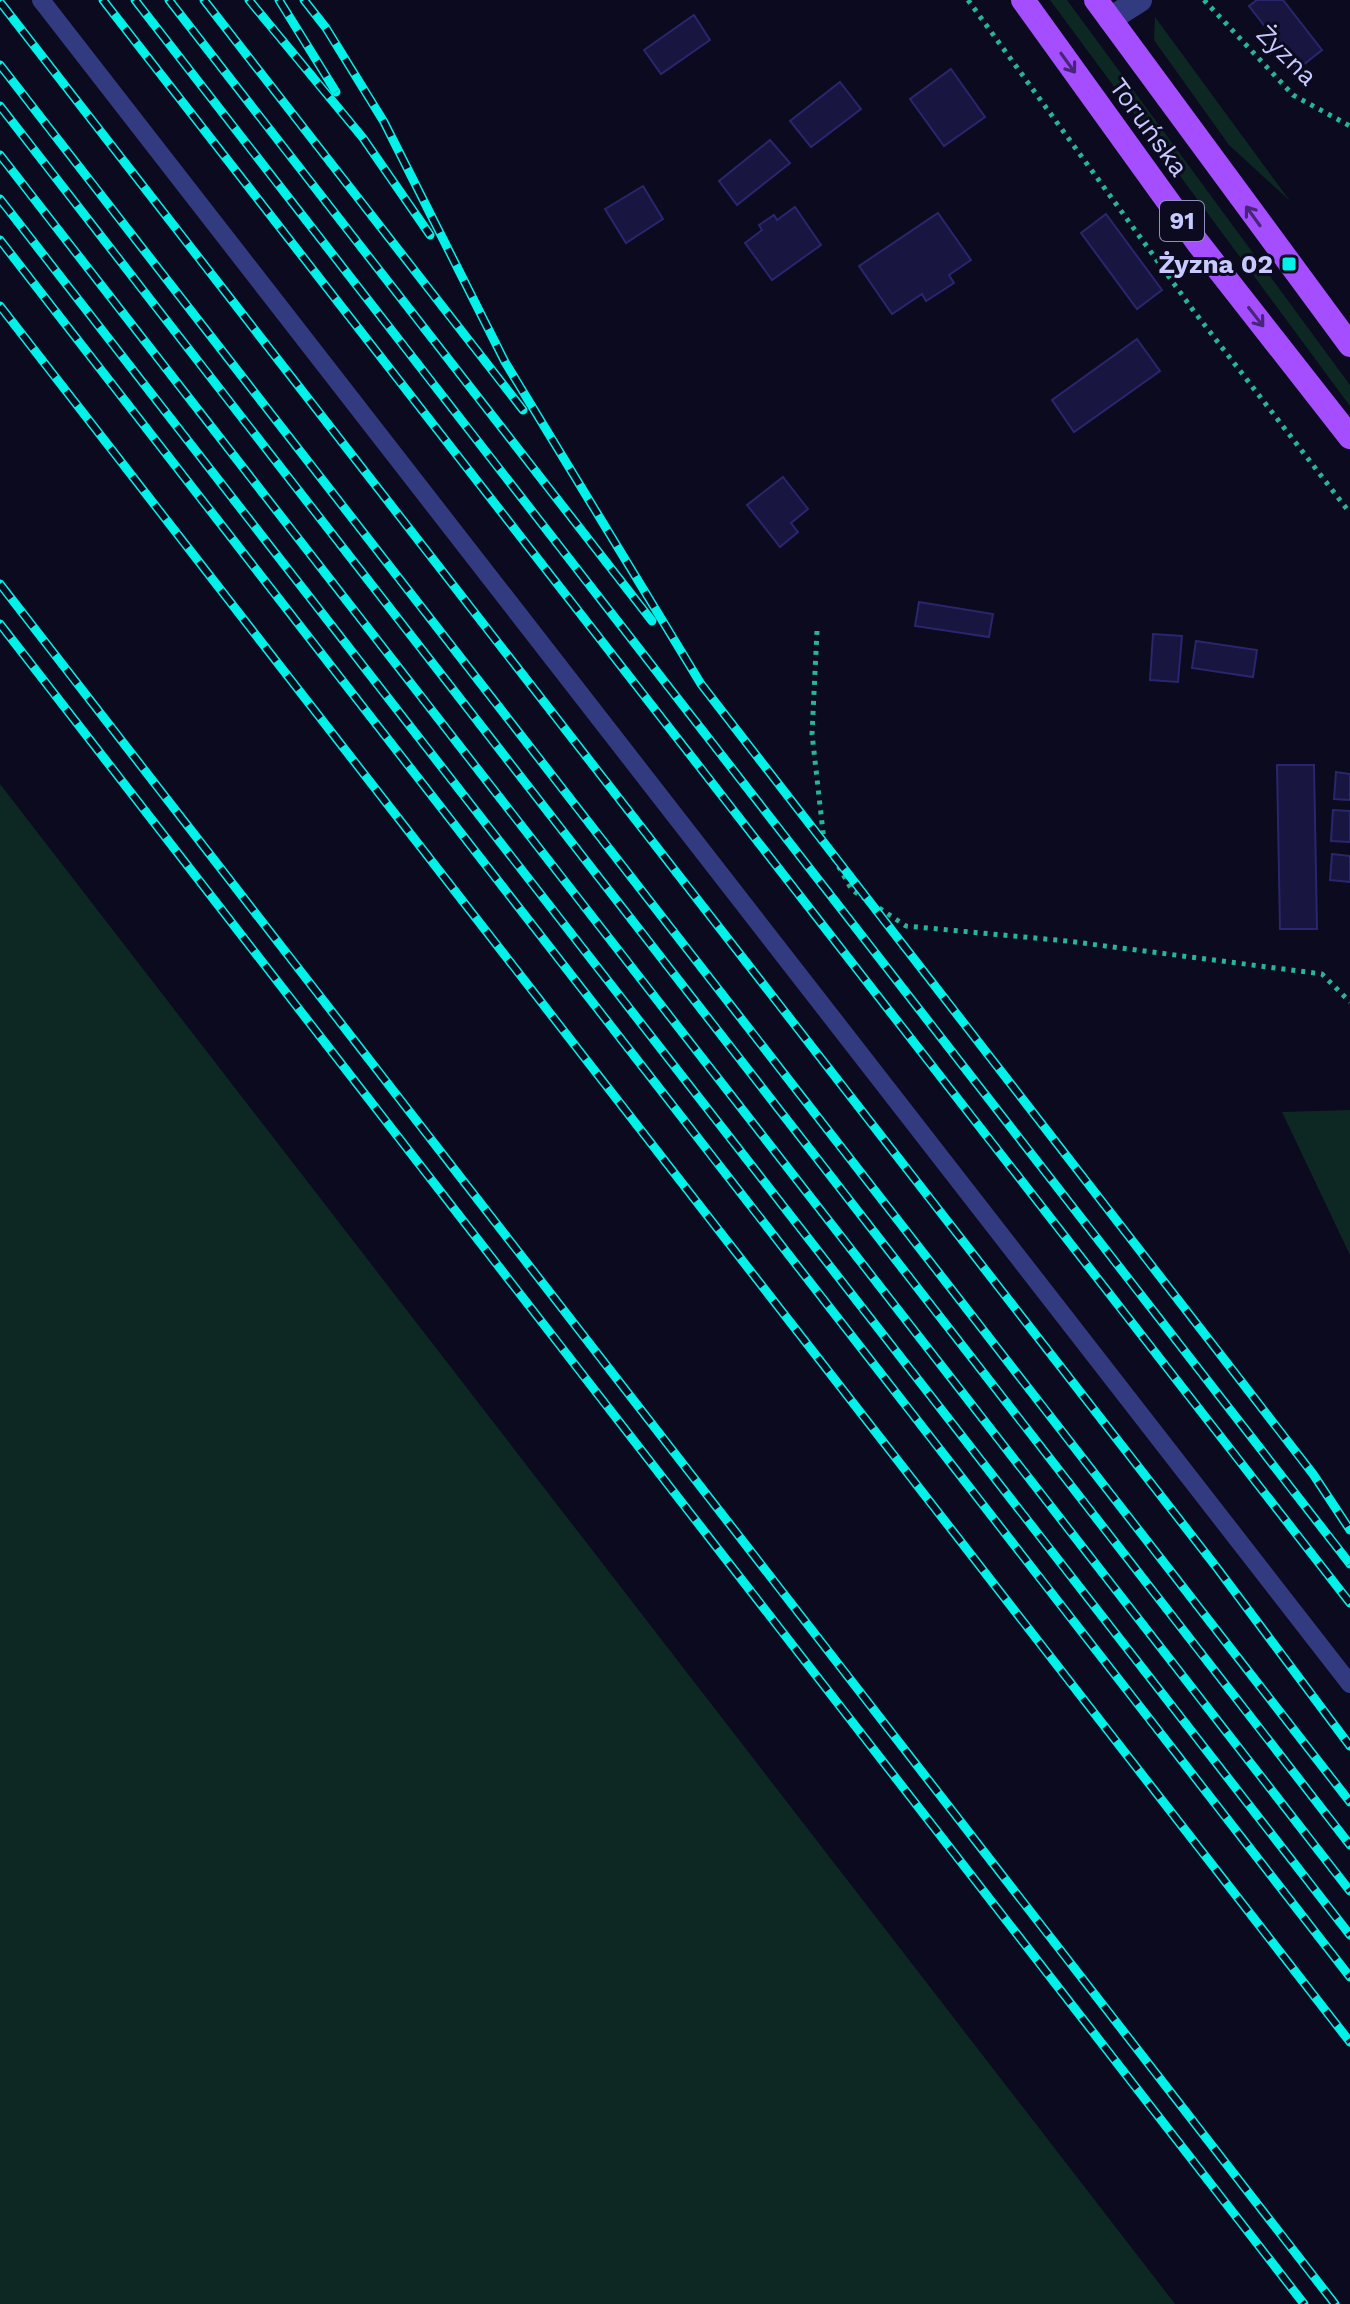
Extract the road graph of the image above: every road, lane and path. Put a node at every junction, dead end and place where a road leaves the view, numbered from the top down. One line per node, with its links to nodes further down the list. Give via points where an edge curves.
1 (41, 0): 13 (lane)
2 (968, 0): 10 (path, via 1193,310)
3 (1023, 0): 9 (main road, Toruńska / 91, one-way to 9, via 1198,243)
4 (1140, 0): 6 (street)
5 (1204, 0): 7 (path, Żyzna, via 1293,95)
6 (1103, 10): 8 (main road, Toruńska / 91, one-way to 6)
7 (1350, 126)
8 (1350, 345)
9 (1350, 437)
10 (1350, 513)
11 (817, 631): 12 (path, via 812,734 824,841 852,890 906,926 1322,974)
12 (1350, 1002)
13 (1350, 1684)

